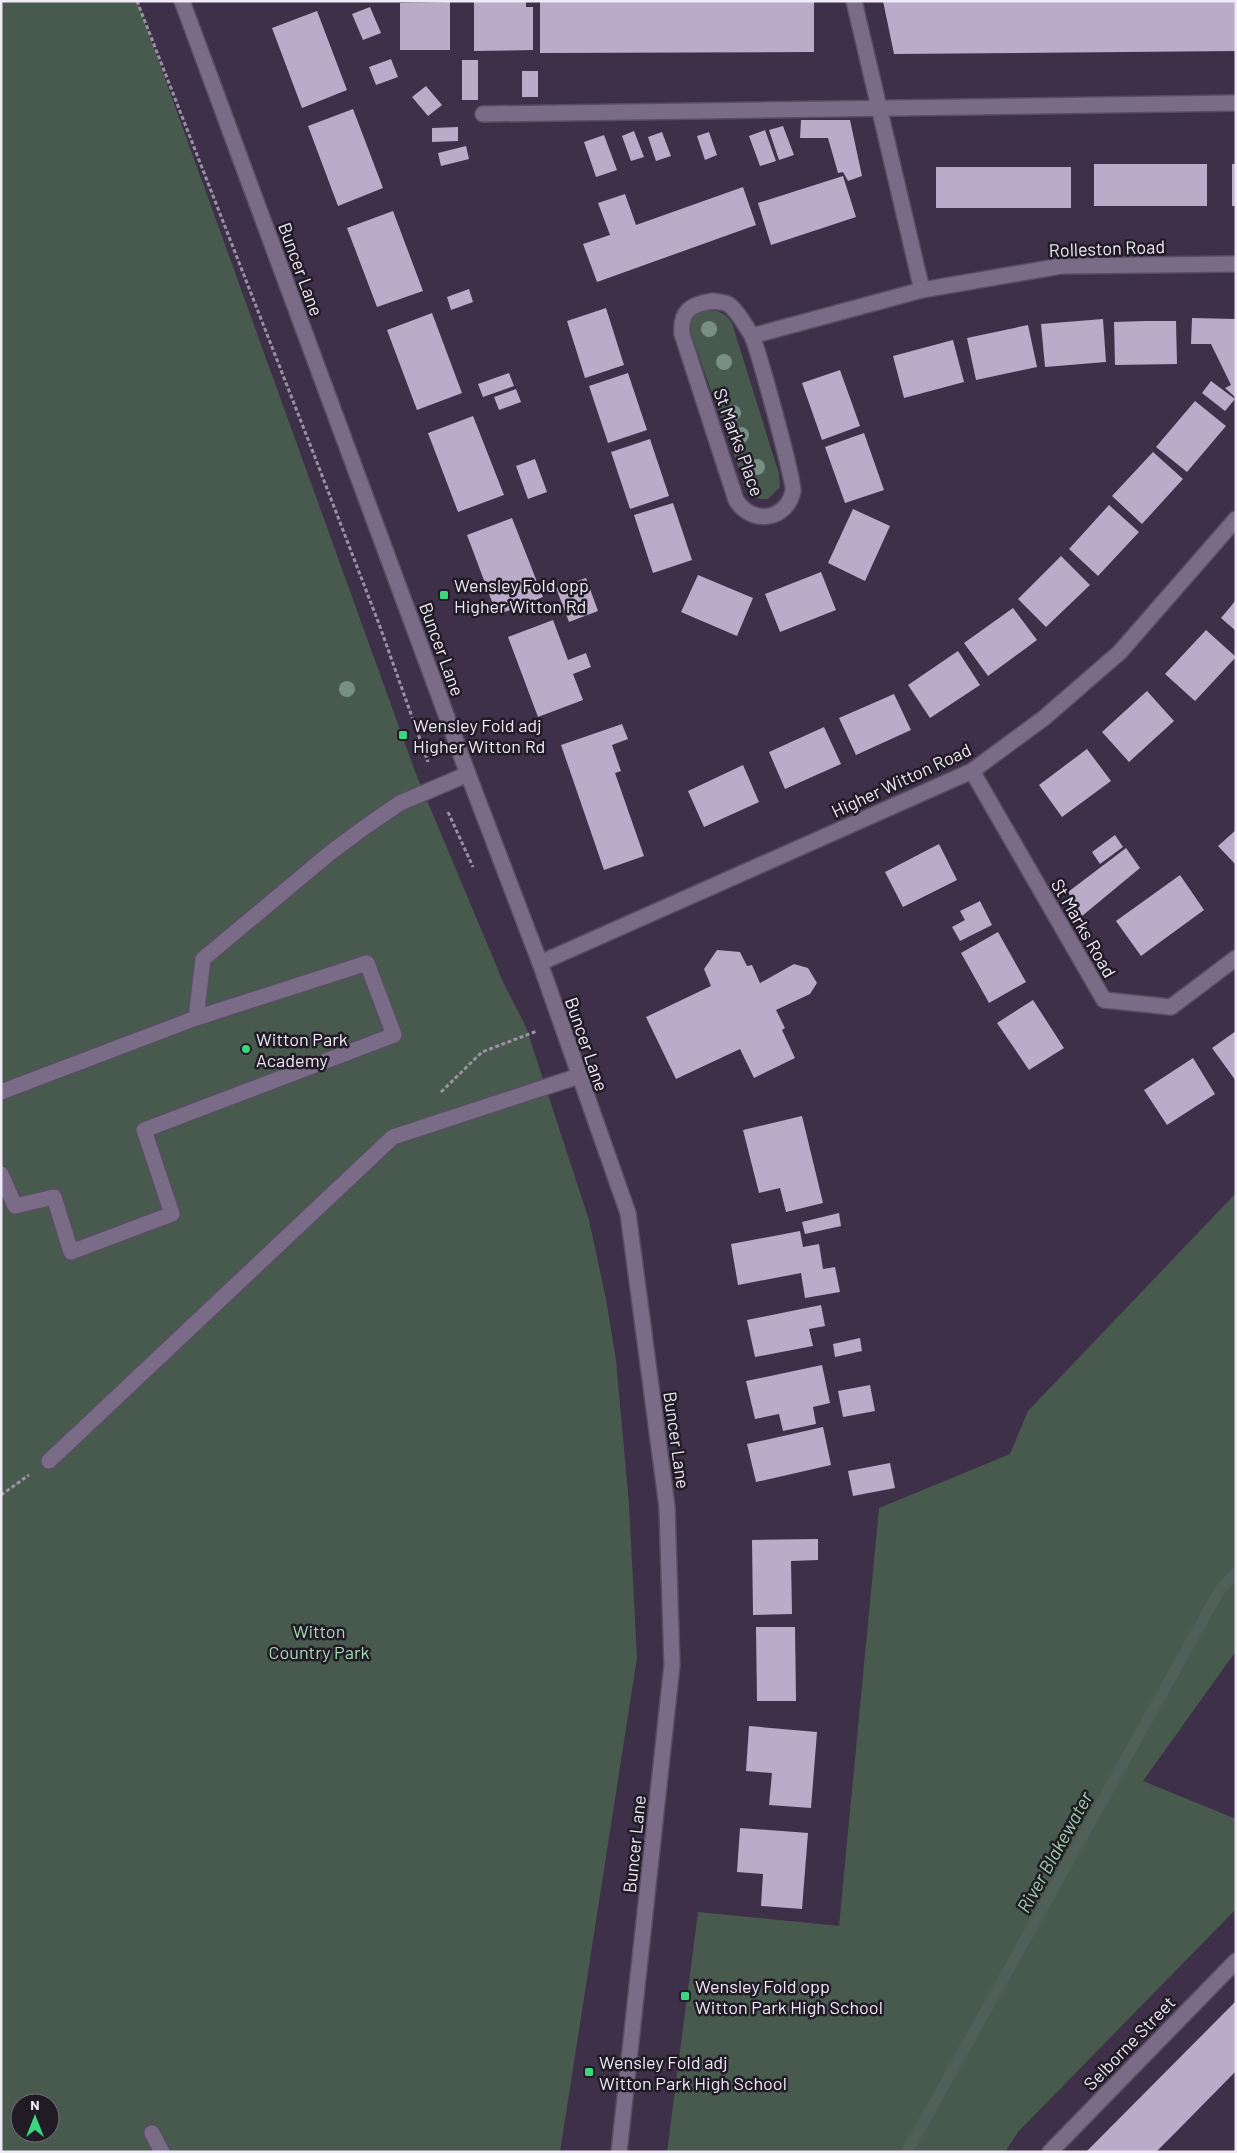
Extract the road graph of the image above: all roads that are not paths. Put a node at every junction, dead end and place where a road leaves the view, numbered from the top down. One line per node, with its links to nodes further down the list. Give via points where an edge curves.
1 (182, 1): 11 (street, Buncer Lane)
2 (854, 1): 4 (street)
3 (1236, 103): 4 (street)
4 (879, 108): 5 (street); 7 (street)
5 (483, 114)
6 (1236, 264): 7 (street, Rolleston Road, via 1061,266)
7 (922, 290): 8 (street, Rolleston Road)
8 (752, 336): 8 (street, St Marks Place, via 794,490 781,510 772,516 760,517 748,514 736,500 682,334 681,321 685,313 713,301 727,304)
9 (1236, 519): 10 (street, Higher Witton Road, via 1120,652 1044,718)
10 (972, 771): 12 (street, St Marks Road, via 1104,1000 1171,1007); 13 (street, Higher Witton Road)
11 (468, 774): 13 (street, Buncer Lane); 14 (street, via 400,802 330,853 203,959)
12 (1236, 958)
13 (540, 963): 15 (street, Buncer Lane)
14 (196, 1018): 16 (street); 17 (street, via 368,963 394,1035 144,1130 172,1214 72,1252 54,1197 16,1206)
15 (579, 1076): 18 (street, via 393,1137); 22 (street, Buncer Lane, via 628,1213 667,1517 672,1665)
16 (1, 1092)
17 (1, 1174)
18 (49, 1461)
19 (1236, 1962): 23 (street, Selborne Street)
20 (152, 2132): 21 (street)
21 (162, 2152)
22 (619, 2152)
23 (1050, 2152)

